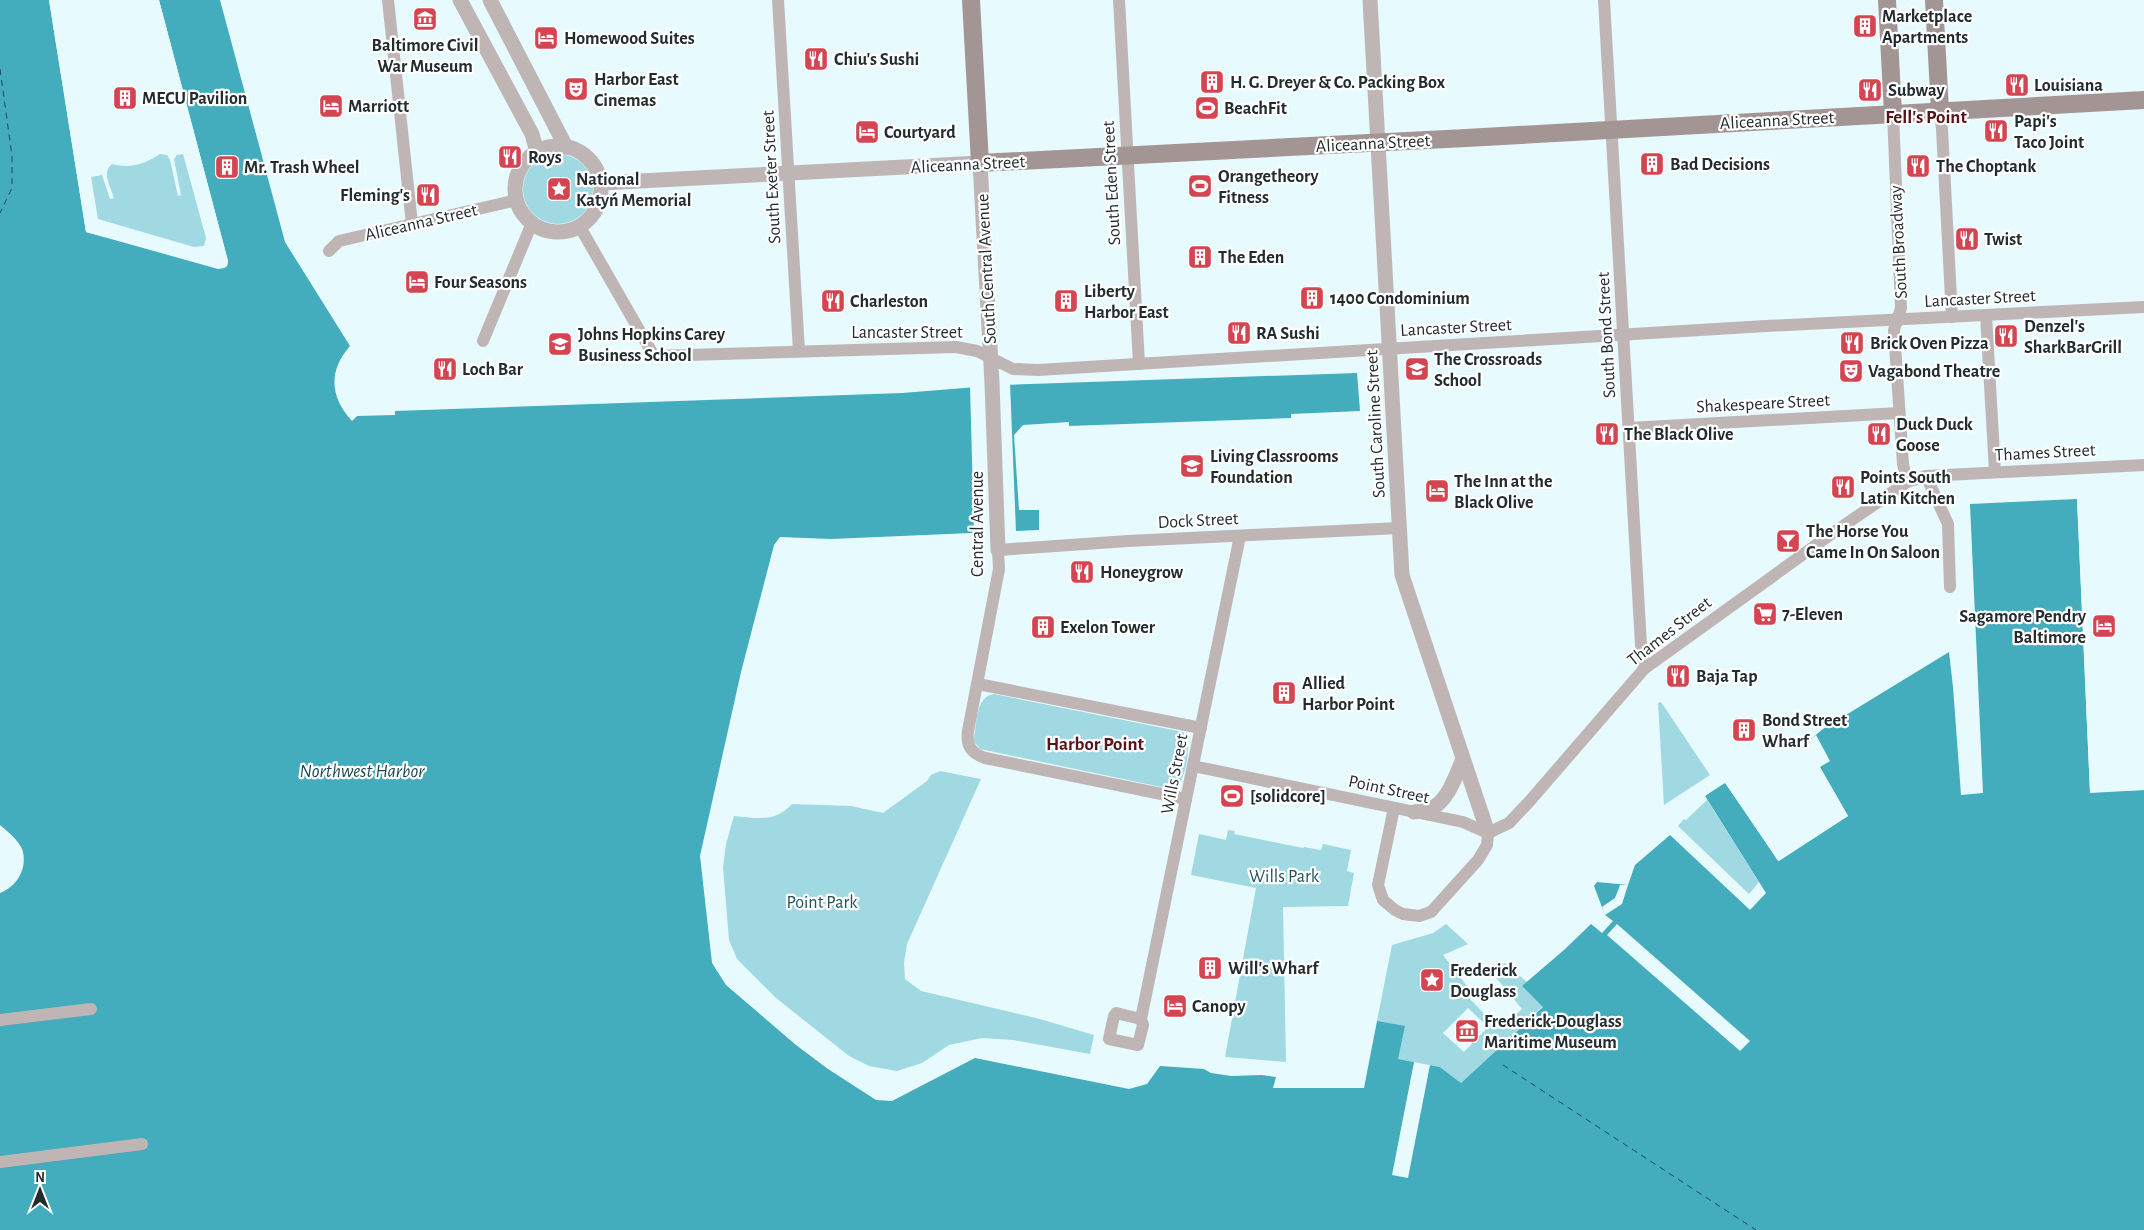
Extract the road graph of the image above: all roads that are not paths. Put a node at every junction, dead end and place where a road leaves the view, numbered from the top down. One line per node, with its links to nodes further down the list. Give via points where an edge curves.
1 (388, 0): 24 (street)
2 (460, 0): 17 (street, via 532,134)
3 (490, 0): 16 (street)
4 (778, 0): 20 (street, South Exeter Street)
5 (971, 0): 19 (main road, South Central Avenue)
6 (1119, 0): 18 (street, South Eden Street)
7 (1370, 0): 15 (street, South Caroline Street)
8 (1604, 0): 14 (street, South Bond Street)
9 (1887, 0): 13 (main road, South Broadway)
10 (1934, 0): 12 (main road)
11 (2144, 100): 12 (main road, Aliceanna Street)
12 (1940, 111): 13 (main road, Aliceanna Street); 29 (street)
13 (1893, 114): 14 (main road, Aliceanna Street); 30 (street, South Broadway, via 1901,308)
14 (1612, 128): 15 (main road, Aliceanna Street); 31 (street, South Bond Street)
15 (1377, 143): 18 (main road, Aliceanna Street); 33 (street, South Caroline Street)
16 (566, 147): 17 (street, via 551,147); 21 (street, via 589,160)
17 (537, 152): 22 (street, via 519,171 515,189)
18 (1127, 156): 19 (main road, Aliceanna Street); 36 (street, South Eden Street)
19 (980, 163): 20 (street, Aliceanna Street); 35 (street, South Central Avenue)
20 (788, 173): 21 (street, Aliceanna Street); 34 (street, South Exeter Street)
21 (601, 183): 25 (street, via 596,210)
22 (517, 200): 23 (street); 24 (street, Aliceanna Street)
23 (532, 223): 25 (street, via 555,232); 32 (street)
24 (412, 224): 26 (street, Aliceanna Street, via 339,241)
25 (580, 226): 34 (street, Lancaster Street, via 654,356)
26 (329, 251)
27 (2144, 307): 28 (street, Lancaster Street)
28 (1986, 315): 29 (street, Lancaster Street); 40 (street)
29 (1952, 317): 30 (street, Lancaster Street)
30 (1897, 320): 31 (street, Lancaster Street); 37 (street, South Broadway, via 1894,330)
31 (1624, 335): 33 (street, Lancaster Street); 38 (street, South Bond Street)
32 (483, 341)
33 (1389, 348): 36 (street, Lancaster Street); 43 (street, South Caroline Street)
34 (799, 351): 35 (street, Lancaster Street, via 956,347)
35 (991, 358): 36 (street, Lancaster Street, via 1005,367 1021,370); 45 (street, Central Avenue)
36 (1139, 364)
37 (1899, 413): 38 (street, Shakespeare Street); 42 (street, South Broadway, via 1902,464)
38 (1629, 428): 47 (street, South Bond Street)
39 (2144, 465): 40 (street, Thames Street)
40 (1995, 472): 41 (street, Thames Street)
41 (1926, 476): 42 (street, Thames Street); 46 (street, via 1948,524)
42 (1907, 482): 47 (street, Thames Street)
43 (1400, 528): 44 (street, Dock Street); 50 (street, South Caroline Street, via 1402,575)
44 (1240, 536): 45 (street, Dock Street); 49 (street, Wills Street)
45 (998, 544): 48 (street, Central Avenue, via 999,569)
46 (1950, 587)
47 (1644, 668): 55 (street, Thames Street, via 1528,803 1509,823)
48 (978, 684): 49 (street); 52 (street, Central Avenue, via 967,739 978,756)
49 (1201, 728): 51 (street, Wills Street)
50 (1464, 759): 54 (street, via 1441,801 1431,809); 55 (street, South Caroline Street)
51 (1193, 766): 52 (street, Wills Street); 53 (street, Point Street)
52 (1186, 799): 57 (street, Wills Street)
53 (1394, 808): 54 (street, Point Street); 55 (street, via 1378,885 1383,900 1403,914 1419,916 1431,912 1478,860 1487,845)
54 (1414, 812): 55 (street, Point Street, via 1464,822)
55 (1488, 833)
56 (91, 1010): 58 (street)
57 (1141, 1019)
58 (0, 1020)
59 (142, 1144): 60 (street)
60 (0, 1162)

